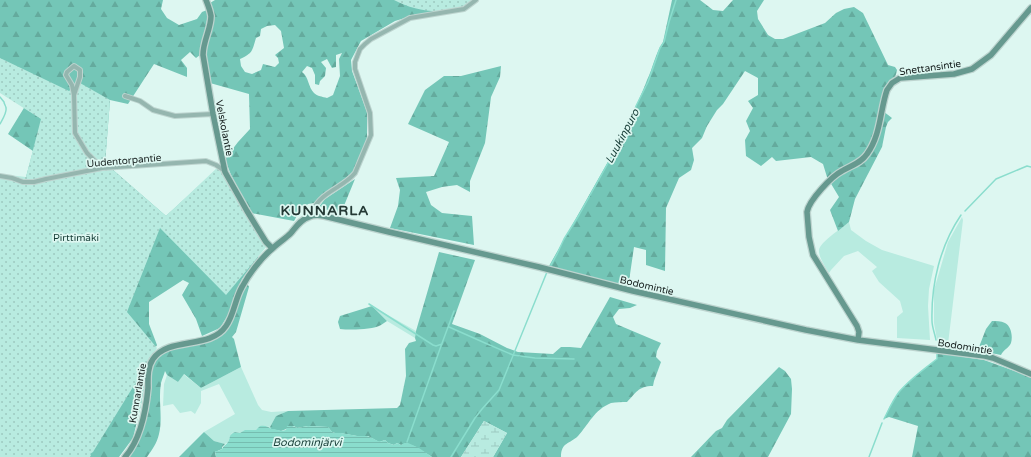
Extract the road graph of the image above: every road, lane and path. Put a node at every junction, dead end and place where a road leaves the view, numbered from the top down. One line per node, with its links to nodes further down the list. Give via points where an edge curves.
1 (206, 0): 6 (street, Velskolantie, via 211,16 203,55)
2 (476, 0): 10 (street, via 464,9 410,18 364,44 360,49 355,70 370,113 371,135 355,173 323,197)
3 (1031, 8): 12 (street, Snettansintie, via 991,55 972,69 954,74 900,78 892,83 887,90 874,141 867,154 858,163 841,171 812,200 807,212 813,255 857,326)
4 (74, 95): 4 (street, via 66,75 74,66 80,70); 7 (street, via 75,133 87,153)
5 (125, 96): 6 (street, via 140,101 153,110 175,116)
6 (213, 114): 8 (street, Velskolantie)
7 (102, 168): 8 (street, Uudentorpantie, via 206,161); 9 (street, Uudentorpantie, via 34,182)
8 (225, 172): 11 (street, Velskolantie)
9 (0, 176)
10 (309, 216): 11 (street); 12 (street, Bodomintie, via 324,216 633,291)
11 (272, 248): 14 (street, Kunnarlantie, via 241,288 228,323 221,332 208,339 170,348 152,359 139,432)
12 (858, 340): 13 (street, Bodomintie, via 984,356)
13 (1031, 374)
14 (125, 457)

